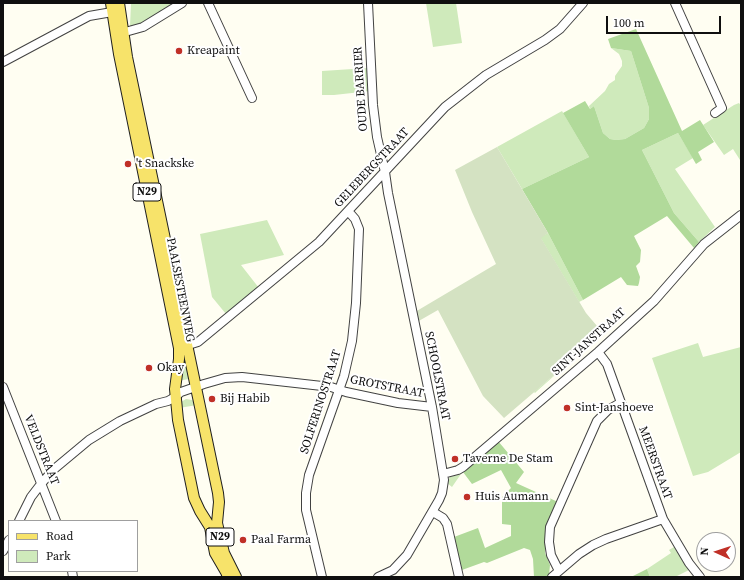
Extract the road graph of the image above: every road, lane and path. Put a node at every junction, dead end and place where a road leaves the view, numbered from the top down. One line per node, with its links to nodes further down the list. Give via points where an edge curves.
1 (182, 3): 7 (street, via 143,27)
2 (208, 3): 9 (street)
3 (368, 3): 11 (street, OUDE BARRIER, via 376,137)
4 (583, 3): 11 (street, GELEBERGSTRAAT, via 560,29 486,75 445,107)
5 (675, 3): 10 (street, via 722,108)
6 (116, 7): 7 (main road, PAALSESTEENWEG / N29); 8 (street, via 89,16)
7 (120, 34): 14 (main road, PAALSESTEENWEG / N29, via 127,57)
8 (3, 62)
9 (252, 98)
10 (715, 113)
11 (385, 172): 12 (street, GELEBERGSTRAAT); 21 (street, SCHOOLSTRAAT)
12 (348, 212): 14 (street, GELEBERGSTRAAT, via 313,248 198,342); 18 (street, SOLFERINOSTRAAT, via 355,219 359,229 356,303 352,341)
13 (741, 215): 15 (street, SINT-JANSTRAAT, via 704,244 654,301)
14 (183, 347): 16 (main road, PAALSESTEENWEG / N29); 19 (main road, PAALSESTEENWEG / N29)
15 (598, 352): 20 (street, MEERSTRAAT, via 607,364); 24 (street, SINT-JANSTRAAT, via 463,467)
16 (196, 386): 18 (street, GROTSTRAAT, via 225,378 242,377); 19 (street, GROTSTRAAT, via 180,392); 34 (main road, PAALSESTEENWEG / N29, via 218,493 217,523 224,552)
17 (3, 387): 22 (street, VELDSTRAAT)
18 (339, 390): 21 (street, GROTSTRAAT, via 409,405); 35 (street, SOLFERINOSTRAAT, via 310,470 306,493 306,510)
19 (175, 397): 25 (street, GROTSTRAAT, via 104,430 53,470); 33 (main road, PAALSESTEENWEG / N29, via 194,498 210,527 215,553)
20 (620, 403): 27 (street, MEERSTRAAT); 32 (street, via 597,421 550,527 551,555)
21 (432, 407): 24 (street, SCHOOLSTRAAT)
22 (12, 410): 23 (street); 25 (street, VELDSTRAAT)
23 (3, 414)
24 (444, 474): 26 (street, SCHOOLSTRAAT, via 442,493)
25 (41, 484): 28 (street, GROTSTRAAT); 29 (street, VELDSTRAAT)
26 (433, 512): 36 (street, via 400,564); 37 (street, via 447,524)
27 (663, 519): 32 (street, via 593,545); 39 (street, MEERSTRAAT)
28 (20, 520)
29 (56, 520)
30 (8, 542): 31 (street)
31 (3, 551)
32 (559, 570): 38 (street)
33 (228, 577)
34 (236, 577)
35 (322, 577)
36 (378, 577)
37 (459, 577)
38 (552, 577)
39 (700, 577)

